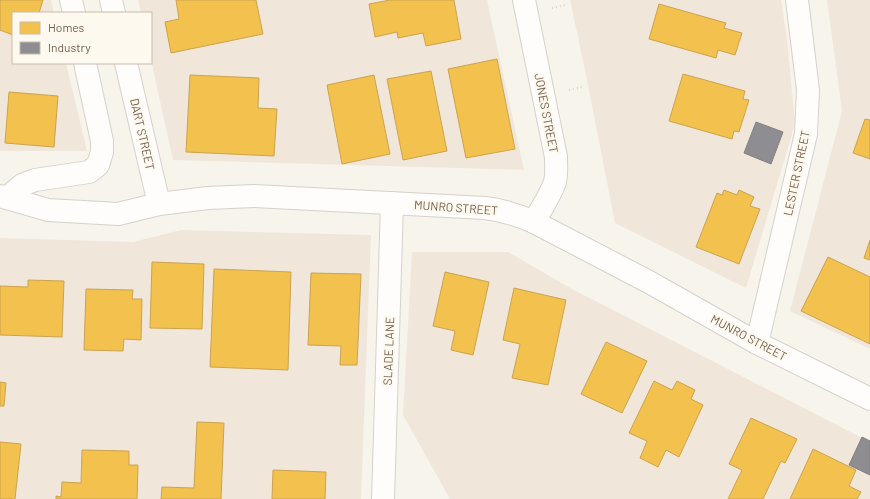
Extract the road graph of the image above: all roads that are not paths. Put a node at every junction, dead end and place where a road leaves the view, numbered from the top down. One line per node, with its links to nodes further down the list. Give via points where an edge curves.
1 (71, 0): 5 (street)
2 (111, 0): 6 (street)
3 (524, 0): 12 (street, JONES STREET, via 557,170 555,181)
4 (796, 0): 13 (street, LESTER STREET, via 808,90 806,134)
5 (74, 12)
6 (114, 12)
7 (85, 64): 9 (street, via 102,141 98,165 89,172 35,180)
8 (126, 64): 11 (street, DART STREET)
9 (3, 197): 11 (street, MUNRO STREET, via 48,210 118,214)
10 (392, 203): 11 (street, MUNRO STREET, via 254,196); 12 (street, MUNRO STREET, via 493,209); 15 (street, SLADE LANE)
11 (159, 204)
12 (534, 222): 13 (street, MUNRO STREET, via 649,282)
13 (757, 343): 14 (street, MUNRO STREET)
14 (870, 399)
15 (383, 499)

